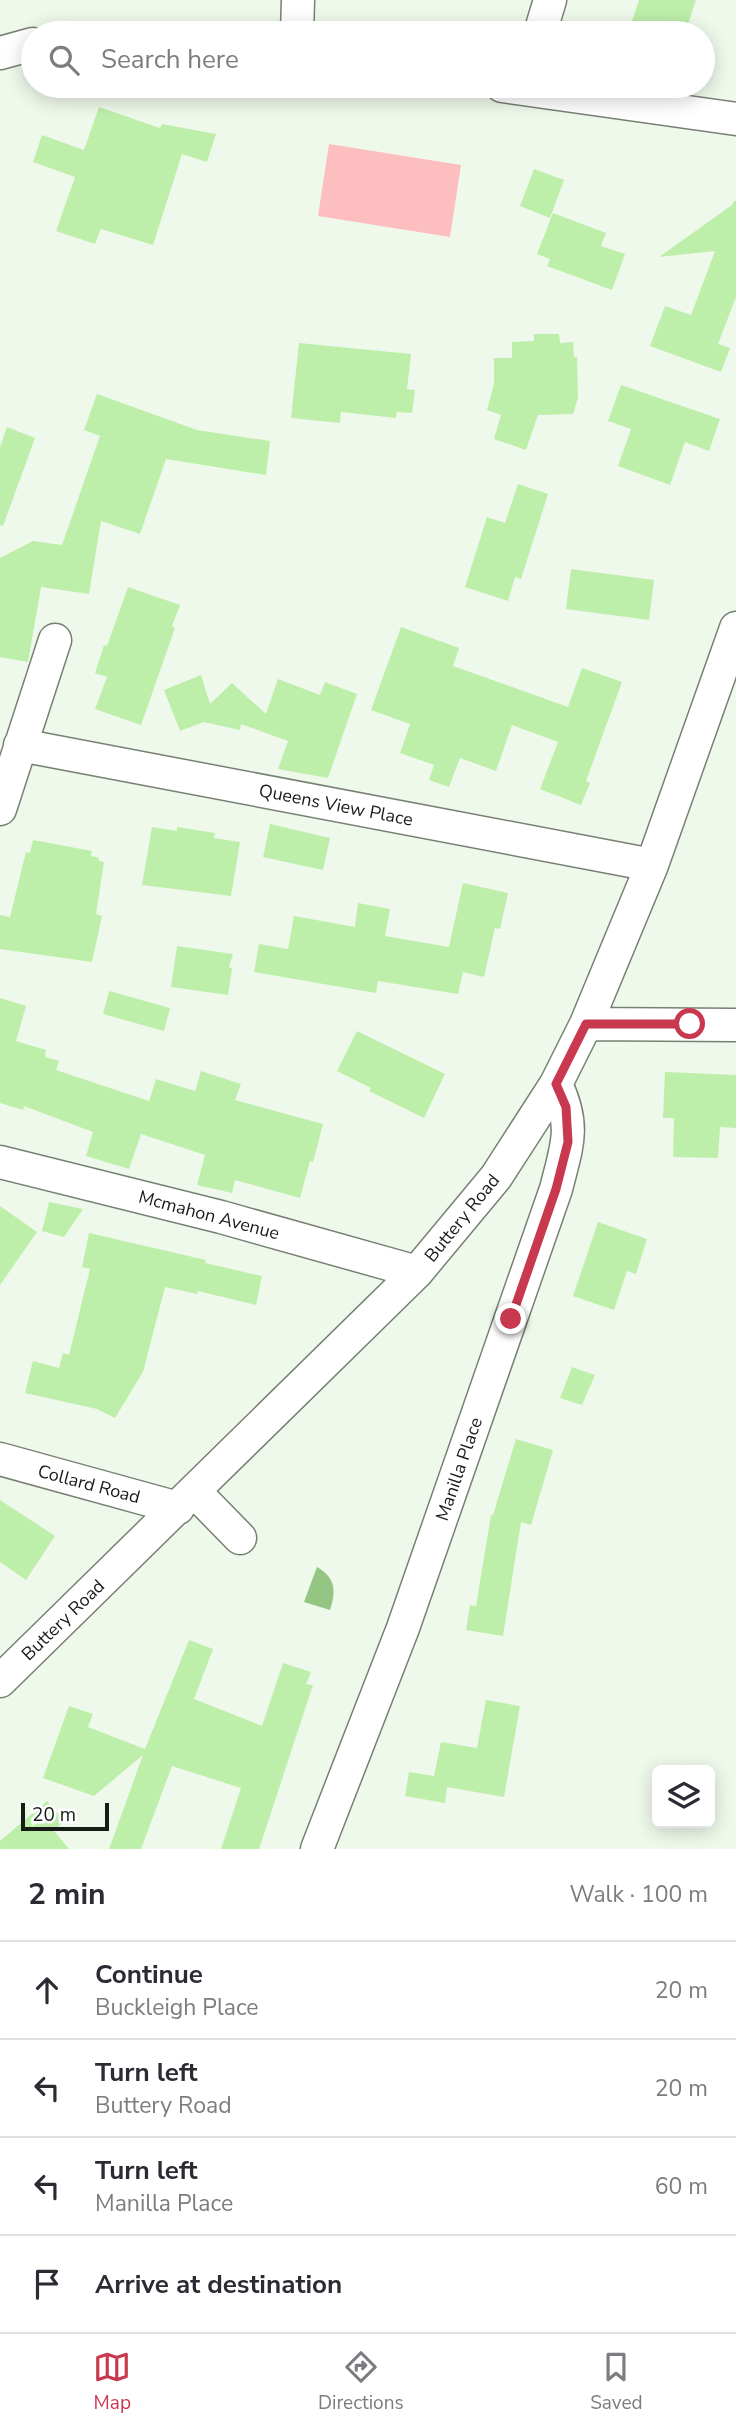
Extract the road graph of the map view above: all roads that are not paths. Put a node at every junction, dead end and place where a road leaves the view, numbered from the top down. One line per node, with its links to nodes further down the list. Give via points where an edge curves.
1 (298, 0): 3 (street)
2 (550, 0): 4 (street)
3 (297, 21)
4 (544, 21)
5 (21, 47): 6 (street)
6 (0, 53)
7 (592, 98): 8 (street)
8 (736, 119)
9 (736, 628): 13 (street, Buttery Road)
10 (55, 640): 11 (street)
11 (20, 745): 12 (street); 13 (street, Queens View Place)
12 (0, 809)
13 (652, 865): 14 (street, Buttery Road)
14 (586, 1024): 15 (street); 16 (street, Buttery Road)
15 (736, 1025)
16 (556, 1084): 18 (street, Buttery Road, via 496,1177); 23 (street, Manilla Place, via 569,1123 556,1189 403,1628)
17 (0, 1161): 18 (street, Mcmahon Avenue)
18 (417, 1272): 20 (street, Buttery Road)
19 (0, 1460): 20 (street, Collard Road)
20 (187, 1500): 21 (street); 22 (street, Buttery Road)
21 (240, 1538)
22 (0, 1681)
23 (317, 1849)

